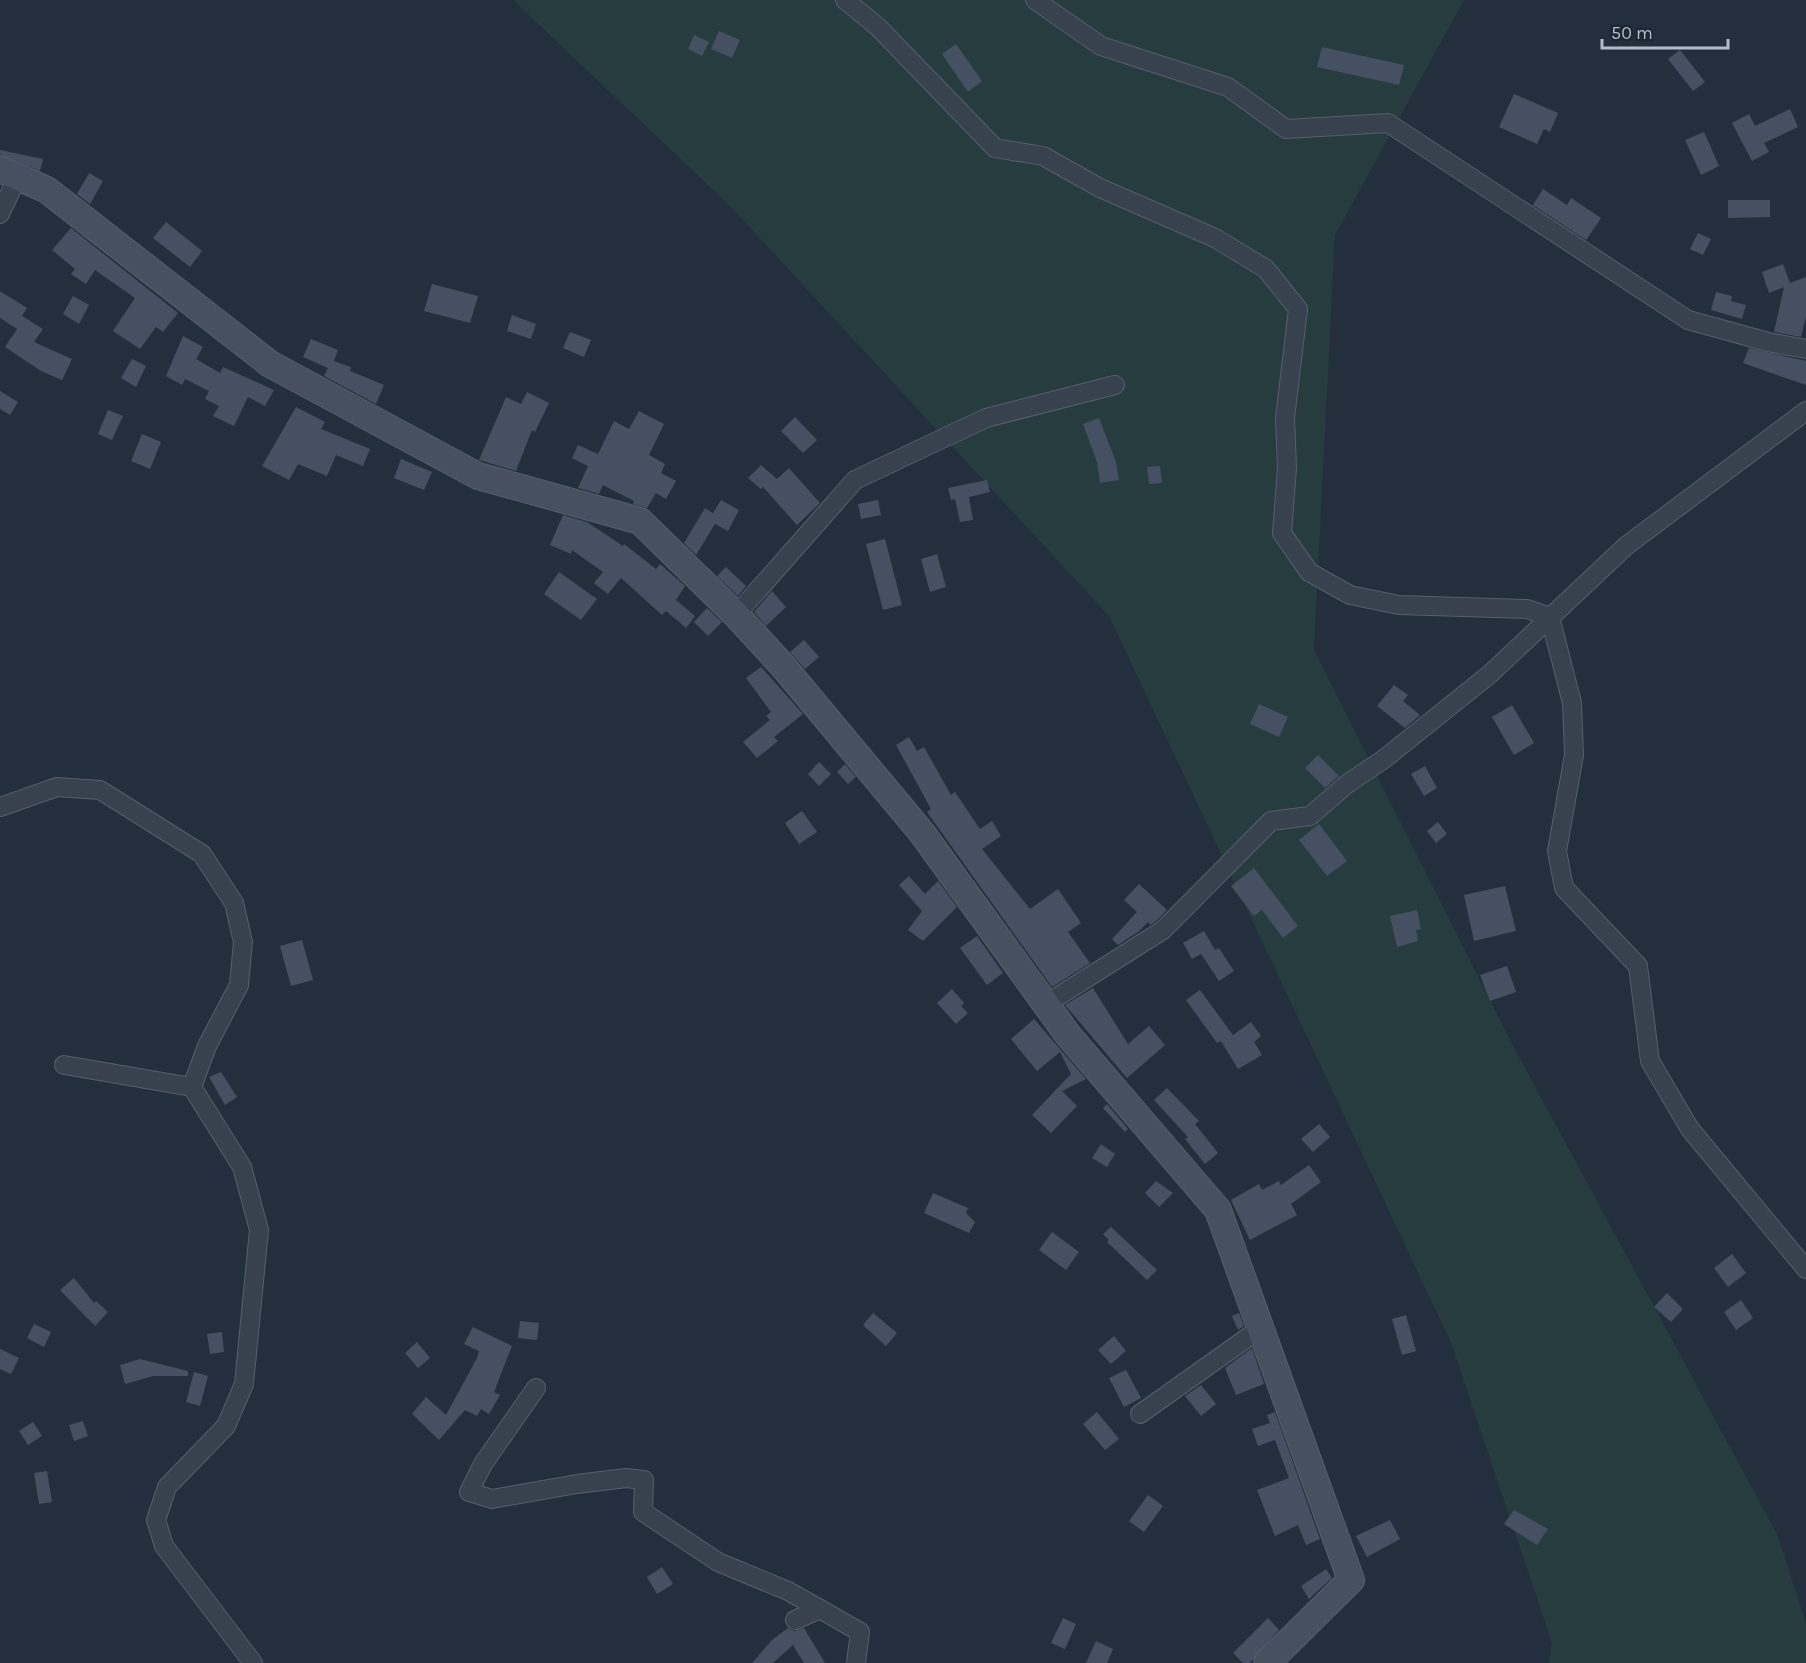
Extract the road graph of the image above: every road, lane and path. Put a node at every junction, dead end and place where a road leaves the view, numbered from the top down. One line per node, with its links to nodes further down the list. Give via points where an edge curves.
1 (845, 0): 9 (street, via 878,27 995,148 1043,156 1100,188 1215,238 1266,269 1279,285 1298,309 1285,418 1287,468 1282,533 1309,572 1350,595 1399,605 1527,609)
2 (1035, 0): 5 (street, via 1101,46 1228,87 1287,129 1388,123 1688,320)
3 (9, 172): 4 (street); 8 (street, via 47,190 270,364 478,476 640,521)
4 (0, 214)
5 (1806, 349)
6 (1115, 385): 8 (street, via 986,418 855,480)
7 (1806, 411): 9 (street, via 1626,546)
8 (736, 615): 11 (street, via 922,833)
9 (1550, 617): 11 (street, via 1490,674 1310,816 1271,821 1163,930); 14 (street, via 1572,703 1574,755 1557,851 1564,888 1638,966 1650,1061 1690,1129)
10 (0, 807): 13 (street, via 57,787 100,790 202,854 234,903 243,942 239,985 207,1046)
11 (1046, 1005): 15 (street, via 1218,1210)
12 (64, 1065): 13 (street)
13 (192, 1087): 20 (street, via 242,1167 259,1230 244,1384 226,1426 167,1487 156,1520 164,1546)
14 (1806, 1269)
15 (1261, 1328): 17 (street); 22 (street, via 1351,1580)
16 (536, 1388): 18 (street, via 483,1464 469,1492 492,1499 577,1484 626,1478 644,1480 643,1512 718,1562)
17 (1140, 1414)
18 (820, 1609): 19 (street); 21 (street, via 860,1632)
19 (795, 1620)
20 (253, 1663)
21 (856, 1663)
22 (1268, 1663)

